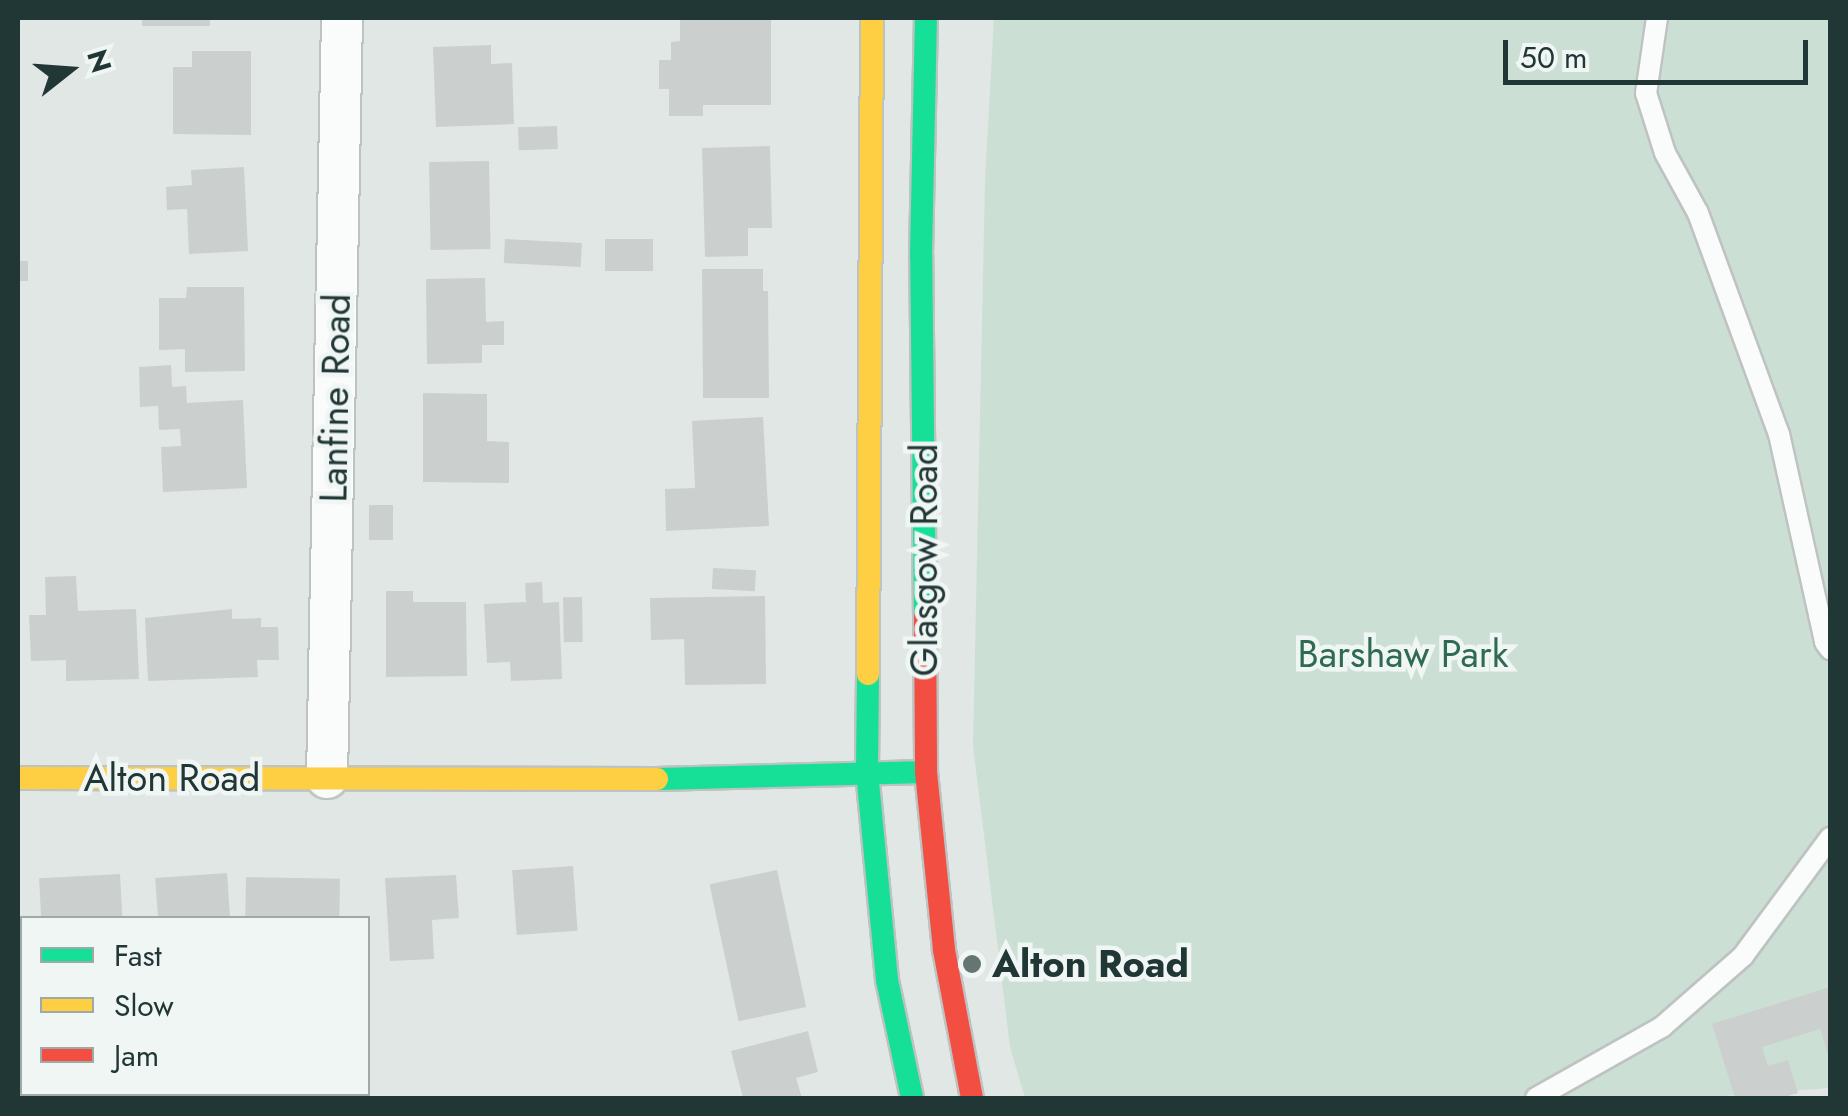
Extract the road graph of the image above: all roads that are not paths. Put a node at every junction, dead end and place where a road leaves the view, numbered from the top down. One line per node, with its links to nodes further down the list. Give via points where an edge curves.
1 (342, 18): 9 (street, Lanfine Road)
2 (872, 18): 6 (main road, Glasgow Road)
3 (926, 18): 7 (main road, Glasgow Road)
4 (1657, 18): 5 (lane, via 1646,93 1779,434)
5 (1830, 649)
6 (866, 772): 7 (main road, Alton Road); 9 (main road, Alton Road, via 603,780); 11 (main road, Glasgow Road, via 887,980)
7 (926, 772): 12 (main road, Glasgow Road, via 944,950)
8 (18, 778): 9 (main road, Alton Road)
9 (327, 778)
10 (1830, 838): 13 (lane, via 1743,956 1676,1016)
11 (912, 1098)
12 (972, 1098)
13 (1536, 1098)

